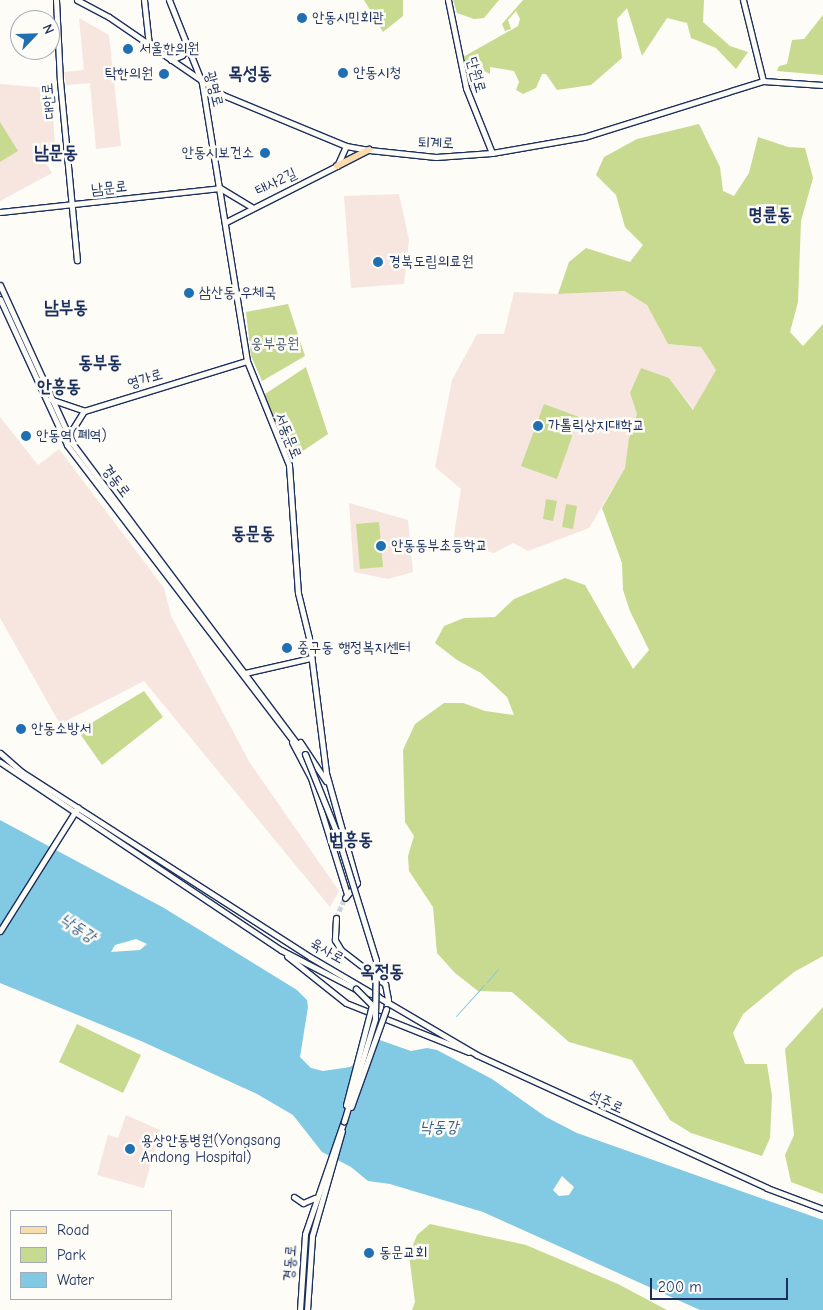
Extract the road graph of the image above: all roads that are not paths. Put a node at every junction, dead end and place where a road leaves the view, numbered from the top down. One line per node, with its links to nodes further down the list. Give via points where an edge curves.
1 (56, 0): 18 (street, 대안로)
2 (77, 0): 7 (street, 퇴계로)
3 (144, 0): 7 (street)
4 (169, 0): 8 (street, 광명로)
5 (448, 0): 15 (street, 단원로, via 466,88)
6 (743, 0): 10 (street)
7 (149, 45): 9 (street, 퇴계로)
8 (188, 46): 9 (street, via 182,55); 11 (street, 광명로)
9 (171, 60): 11 (street, 퇴계로)
10 (763, 81): 12 (street, 퇴계로); 15 (street, 퇴계로, via 584,137)
11 (202, 83): 13 (street, 퇴계로, via 264,113); 17 (street, 광명로)
12 (823, 85)
13 (346, 146): 14 (street, 퇴계로); 16 (street)
14 (369, 150): 15 (street, 퇴계로, via 436,157); 16 (main road)
15 (492, 153)
16 (337, 166): 19 (street, 태사2길)
17 (220, 188): 18 (street, 남문로); 19 (street); 21 (street, 서동문로)
18 (72, 204): 20 (street, 남문로); 22 (street, 대안로)
19 (252, 207): 21 (street, 태사2길)
20 (0, 212)
21 (226, 222): 25 (street, 서동문로)
22 (77, 260)
23 (0, 285): 26 (street, 경동로)
24 (0, 299): 28 (street, 경동로)
25 (247, 361): 27 (street, 영가로); 31 (street, 서동문로, via 288,465 298,593)
26 (50, 399): 27 (street); 28 (street, 경동로)
27 (84, 412): 28 (street)
28 (67, 439): 30 (street, 경동로)
29 (132, 512): 30 (street)
30 (125, 519): 32 (street, 경동로)
31 (311, 658): 32 (street); 36 (street, 서동문로)
32 (244, 674): 33 (street, 경동로)
33 (290, 734): 36 (street, via 311,756); 36 (street, via 311,778 346,896 357,883); 45 (street, 경동로, bridge, via 304,754 336,831 376,960 375,1019)
34 (0, 753): 37 (street, 육사로, via 22,772)
35 (0, 762): 38 (street, 육사로)
36 (329, 786)
37 (78, 807): 38 (street); 43 (street, 육사로, via 310,956)
38 (73, 813): 40 (street); 41 (street, 육사로)
39 (336, 918): 43 (street, via 334,940 340,950 382,980)
40 (0, 931)
41 (281, 950): 42 (street, 육사로); 44 (street, via 313,979 355,1008)
42 (356, 989): 43 (street, 육사로); 45 (street, bridge, via 372,1004 349,1088)
43 (388, 1000): 44 (street, 석주로); 45 (street, bridge, via 359,1092)
44 (477, 1055): 48 (street, 석주로, via 767,1188)
45 (344, 1121): 46 (street, 경동로); 50 (street, 경동로, via 316,1221 309,1259)
46 (317, 1196): 47 (street, via 303,1203); 49 (street, 경동로, via 302,1257)
47 (294, 1198)
48 (823, 1209)
49 (300, 1310)
50 (307, 1310)

